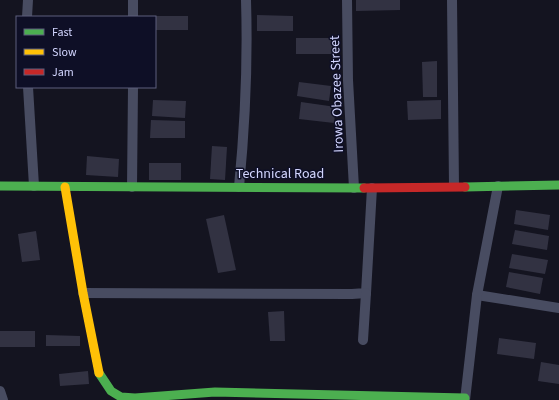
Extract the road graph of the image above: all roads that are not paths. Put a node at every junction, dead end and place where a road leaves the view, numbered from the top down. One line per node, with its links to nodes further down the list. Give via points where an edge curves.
1 (28, 0): 6 (street)
2 (133, 0): 7 (street)
3 (246, 0): 17 (street, via 245,124)
4 (347, 0): 18 (street, Irowa Obazee Street)
5 (452, 0): 13 (street)
6 (27, 16)
7 (133, 16)
8 (28, 88): 12 (street)
9 (133, 88): 16 (street)
10 (559, 185): 14 (street, Technical Road)
11 (0, 186): 12 (street, Technical Road)
12 (34, 186): 15 (street, Technical Road)
13 (454, 186): 14 (street, Technical Road); 19 (street, Technical Road)
14 (498, 186): 22 (street)
15 (65, 187): 16 (street, Technical Road); 20 (street)
16 (132, 187): 17 (street, Technical Road)
17 (239, 187): 18 (street, Technical Road)
18 (354, 188): 19 (street, Technical Road)
19 (372, 188): 21 (street)
20 (83, 293): 21 (street); 26 (street, via 99,375 111,391 121,397 215,392)
21 (366, 293): 24 (street)
22 (477, 295): 23 (street); 26 (street)
23 (559, 308)
24 (363, 340)
25 (0, 391): 27 (street)
26 (465, 399)
27 (2, 400)

